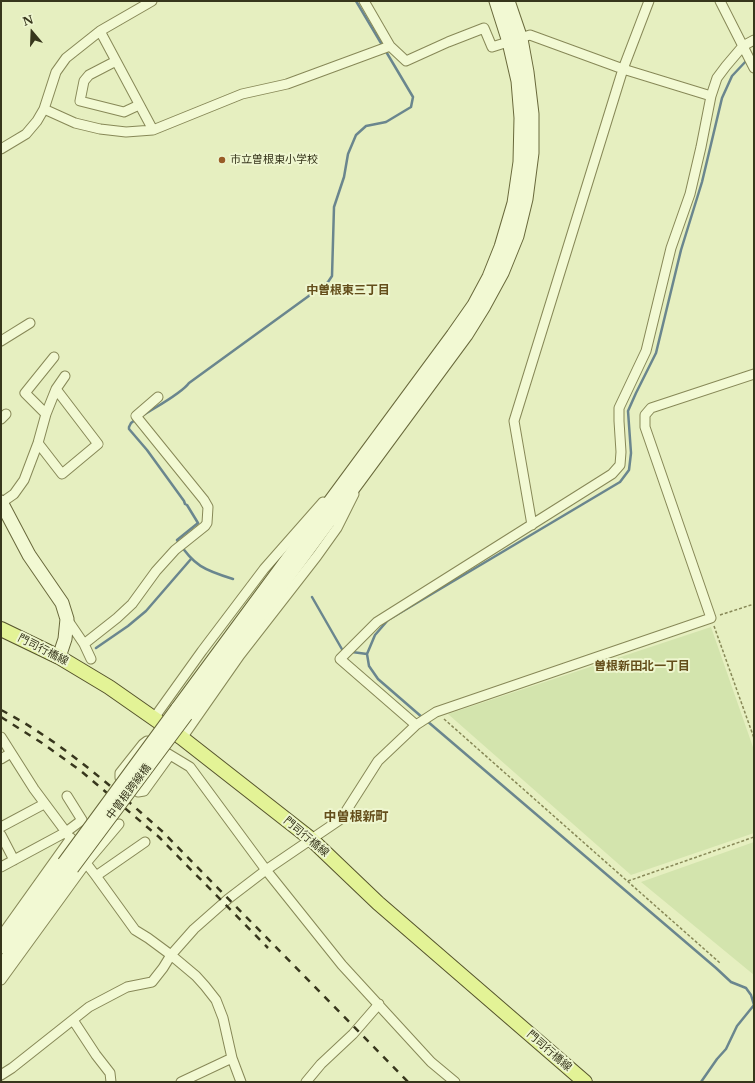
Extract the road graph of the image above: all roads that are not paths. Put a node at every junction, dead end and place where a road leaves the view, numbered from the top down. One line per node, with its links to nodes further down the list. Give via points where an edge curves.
1 (152, 1): 7 (street)
2 (364, 1): 10 (street)
3 (496, 1): 8 (street)
4 (508, 1): 8 (street)
5 (649, 1): 14 (street)
6 (720, 1): 11 (street)
7 (100, 32): 12 (street); 17 (street, via 66,58 56,72)
8 (515, 40): 10 (street, via 492,48 484,28 406,61); 14 (street, via 530,35); 29 (street, 中曽根跨線橋, via 527,72 532,114 532,153 526,199 517,236 502,273 466,335)
9 (754, 40): 11 (street)
10 (390, 46): 18 (street, via 287,84 242,94)
11 (745, 49): 13 (street); 15 (street, via 726,66)
12 (116, 61): 16 (street); 16 (street, via 89,75 84,81 80,101 124,112)
13 (753, 66)
14 (624, 69): 15 (street); 31 (street, via 514,421)
15 (711, 96): 31 (street, via 690,194 670,248 651,335 619,408 620,464 612,474)
16 (139, 105): 18 (street)
17 (44, 109): 18 (street, via 75,123 100,129 126,132); 19 (street, via 26,134)
18 (153, 130)
19 (1, 149)
20 (30, 323): 21 (street)
21 (1, 340)
22 (54, 357): 27 (street, via 25,393)
23 (754, 374): 38 (street, via 651,408 645,415 645,427 711,618 433,714)
24 (65, 376): 25 (street)
25 (56, 389): 27 (street); 28 (street, via 98,444 62,474)
26 (158, 397): 34 (street, via 139,419 204,500 208,507 207,523 175,550 132,604)
27 (46, 414): 28 (street)
28 (38, 443): 30 (street, via 24,480 14,494)
29 (365, 463): 37 (street, via 264,569); 40 (street, via 333,533 240,655); 54 (street, 中曽根跨線橋, bridge)
30 (1, 503): 32 (street, via 29,555 62,603)
31 (532, 525): 38 (street, via 376,622 340,659)
32 (67, 619): 34 (street); 35 (street, via 65,639)
33 (1, 629): 35 (main road, 門司行橋線)
34 (84, 644): 36 (street)
35 (59, 657): 37 (main road, 門司行橋線)
36 (91, 659)
37 (154, 718): 40 (main road, 門司行橋線)
38 (418, 724): 50 (street, via 378,761 340,819)
39 (1, 736): 41 (street)
40 (182, 738): 50 (main road, 門司行橋線)
41 (11, 754): 43 (street); 45 (street)
42 (170, 755): 42 (street, via 147,741 120,773 120,778 138,792 144,791); 56 (street, via 190,767)
43 (1, 759)
44 (67, 796): 49 (street, via 82,820)
45 (44, 804): 47 (street); 49 (street)
46 (119, 824): 53 (street)
47 (1, 827)
48 (1, 835): 52 (street)
49 (68, 835): 52 (street); 53 (street); 58 (street)
50 (311, 840): 56 (street); 72 (main road, 門司行橋線, via 378,903)
51 (145, 842): 57 (street)
52 (14, 860): 55 (street)
53 (86, 864): 57 (street); 62 (street)
54 (68, 866): 59 (street); 61 (street)
55 (1, 867)
56 (266, 870): 60 (street, via 194,929); 63 (street, via 342,965)
57 (96, 876): 60 (street, via 135,930)
58 (2, 933)
59 (1, 948)
60 (171, 955): 64 (street, via 152,982 121,990 89,1007); 65 (street, via 196,976 216,1000)
61 (1, 967)
62 (1, 980)
63 (379, 1004): 70 (street); 71 (street, via 431,1062)
64 (73, 1020): 66 (street); 67 (street, via 110,1073)
65 (232, 1058): 68 (street); 69 (street)
66 (1, 1075)
67 (111, 1082)
68 (181, 1082)
69 (241, 1082)
70 (306, 1082)
71 (455, 1082)
72 (585, 1082)

